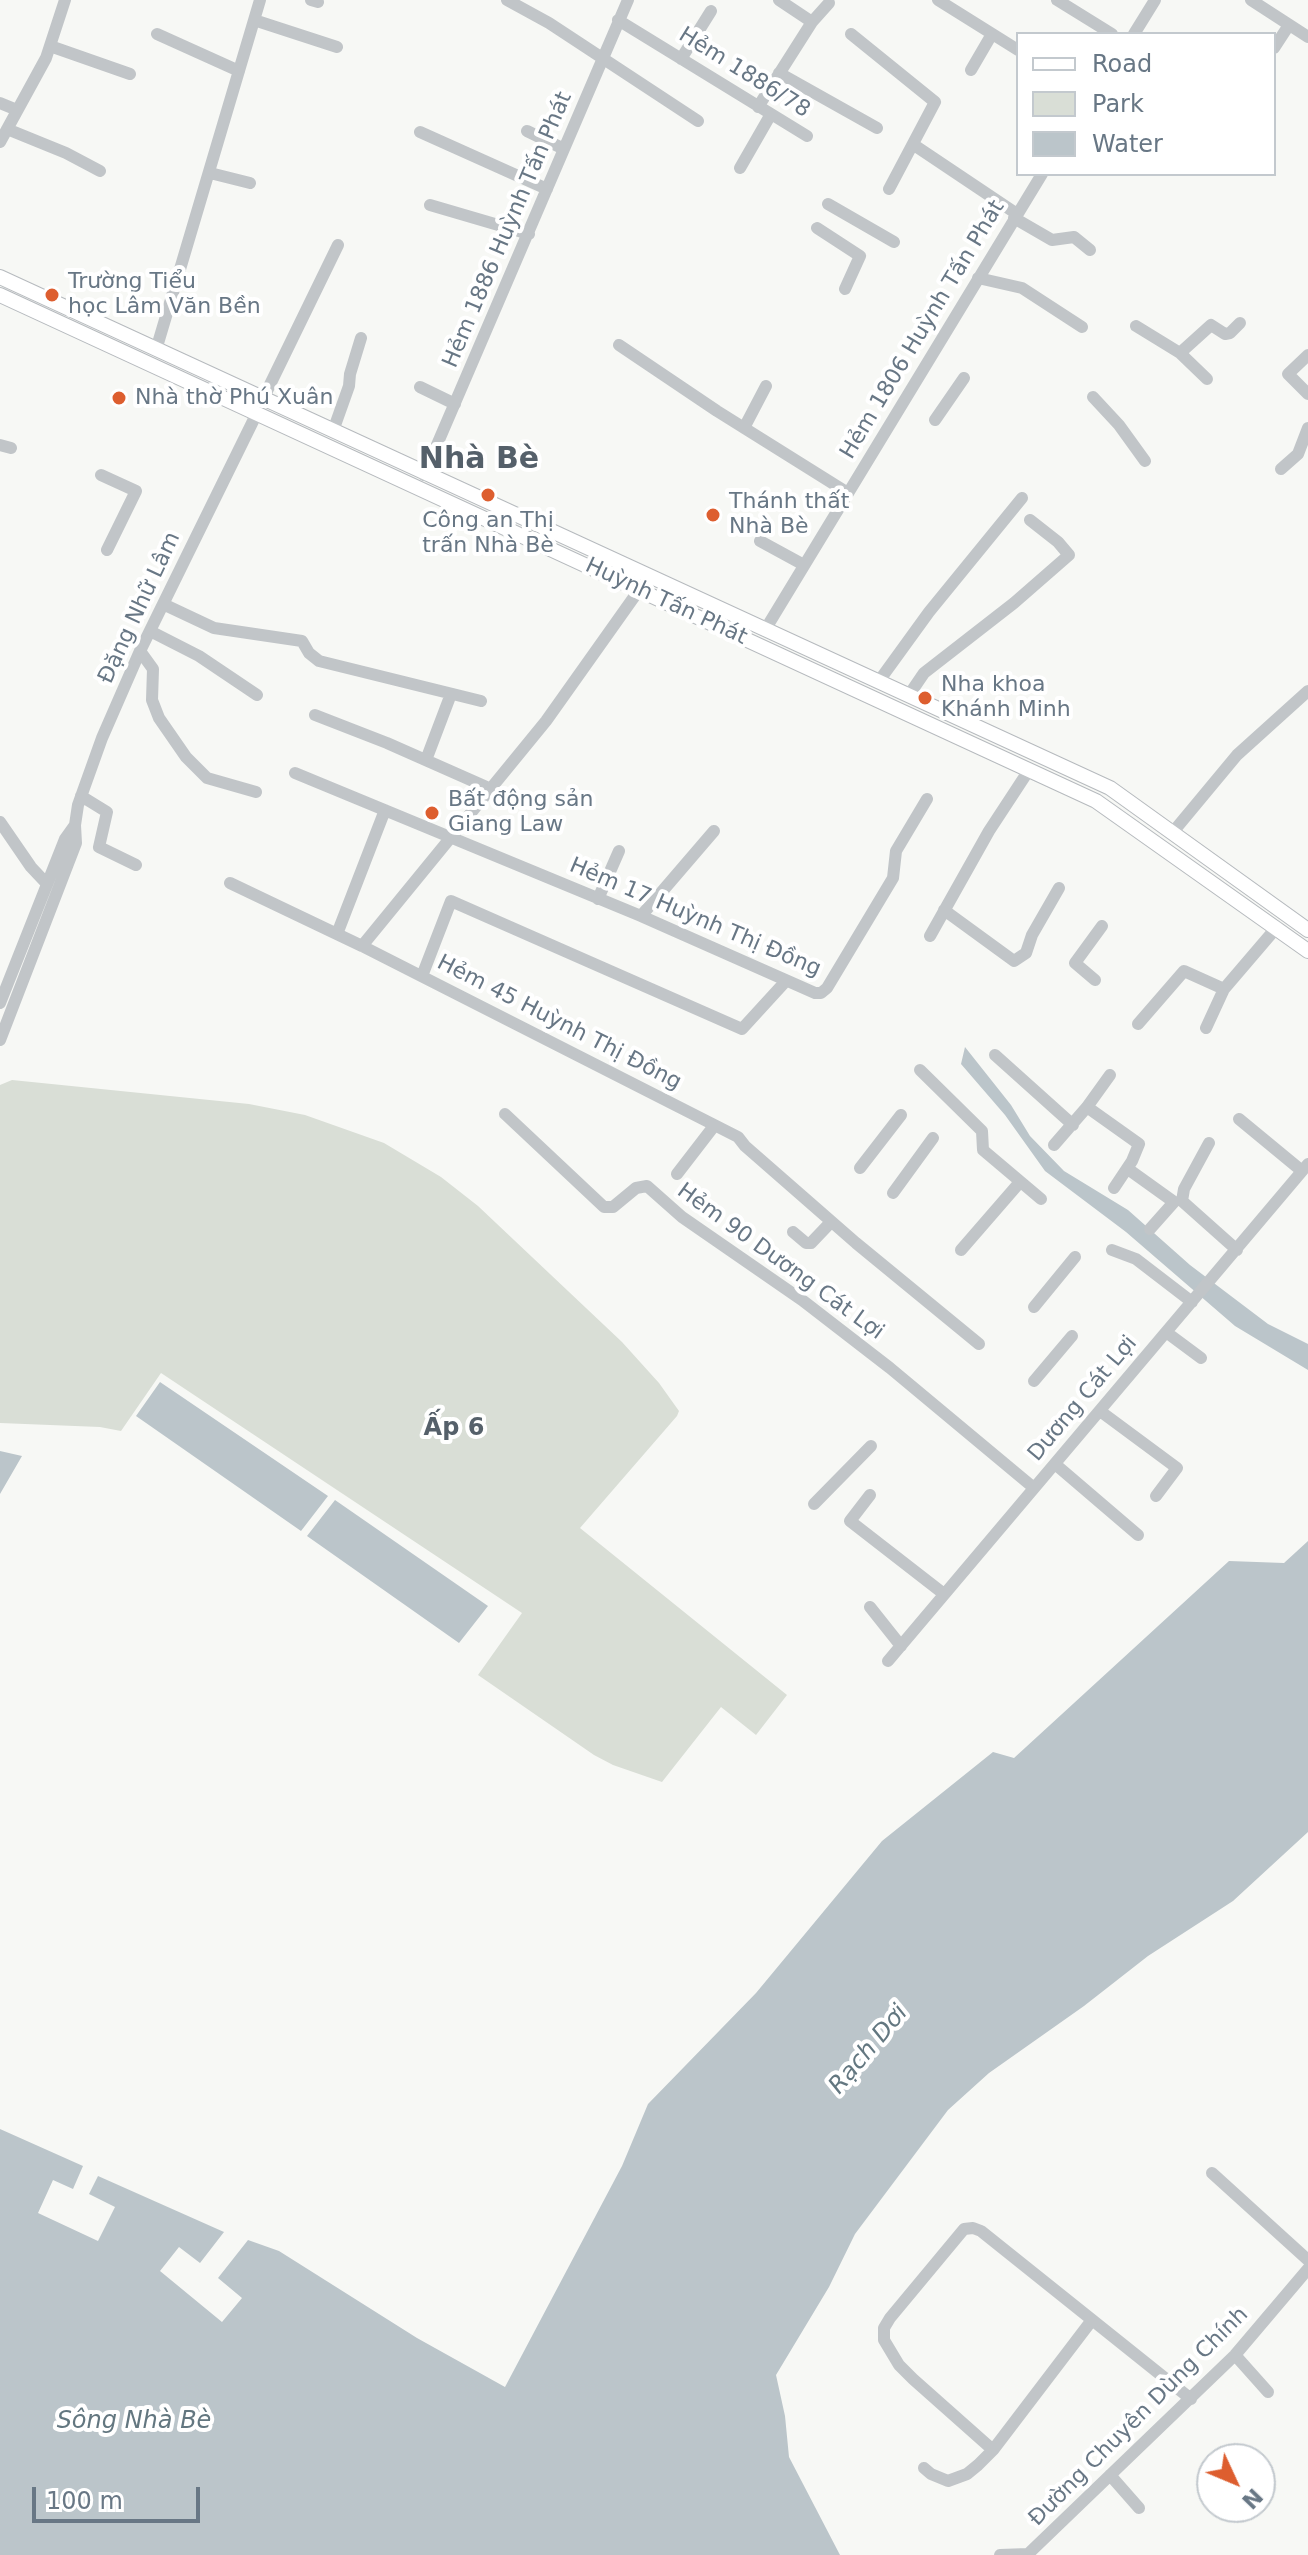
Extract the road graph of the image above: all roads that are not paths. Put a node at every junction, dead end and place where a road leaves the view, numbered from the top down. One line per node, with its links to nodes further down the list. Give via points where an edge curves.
1 (65, 0): 23 (street)
2 (260, 0): 12 (street)
3 (507, 0): 26 (street)
4 (628, 0): 13 (street, Hẻm 1886 Huỳnh Tấn Phát)
5 (779, 0): 14 (street)
6 (938, 0): 20 (street)
7 (1057, 0): 16 (street)
8 (1155, 0): 17 (street)
9 (1251, 0): 15 (street)
10 (829, 3): 14 (street)
11 (711, 11): 27 (street)
12 (254, 20): 24 (street); 29 (street)
13 (618, 20): 26 (street, Hẻm 1886 Huỳnh Tấn Phát); 27 (street, Hẻm 1886/78)
14 (812, 22): 30 (street)
15 (1289, 25): 21 (street); 22 (street)
16 (1109, 32)
17 (1135, 32)
18 (157, 34): 29 (street)
19 (851, 34): 43 (street, via 934,99)
20 (992, 34): 25 (street); 28 (street)
21 (1308, 37)
22 (1276, 45)
23 (50, 46): 31 (street); 34 (street)
24 (337, 47)
25 (1016, 49)
26 (602, 59): 36 (street); 44 (street, Hẻm 1886 Huỳnh Tấn Phát)
27 (681, 59): 33 (street, Hẻm 1886/78)
28 (971, 70)
29 (239, 71): 47 (street)
30 (779, 73): 33 (street); 37 (street)
31 (130, 74)
32 (0, 103): 34 (street)
33 (758, 107): 35 (street, Hẻm 1886/78)
34 (17, 110): 38 (street)
35 (771, 114): 41 (street, Hẻm 1886/78); 45 (street)
36 (698, 121)
37 (877, 128)
38 (7, 129): 42 (street); 46 (street)
39 (527, 131): 44 (street)
40 (420, 132): 50 (street)
41 (807, 136)
42 (0, 142)
43 (914, 145): 51 (street); 54 (street)
44 (564, 149): 50 (street, Hẻm 1886 Huỳnh Tấn Phát)
45 (740, 168)
46 (100, 171)
47 (210, 173): 49 (street); 69 (street)
48 (1041, 176): 54 (street, Hẻm 1806 Huỳnh Tấn Phát)
49 (250, 183)
50 (547, 189): 56 (street, Hẻm 1886 Huỳnh Tấn Phát)
51 (889, 189)
52 (828, 204): 57 (street)
53 (430, 205): 56 (street)
54 (1015, 216): 59 (street, via 1052,240 1072,236); 61 (street, Hẻm 1806 Huỳnh Tấn Phát)
55 (817, 228): 62 (street, via 860,256)
56 (529, 234): 79 (street, Hẻm 1886 Huỳnh Tấn Phát)
57 (894, 242)
58 (338, 245): 78 (street)
59 (1090, 250)
60 (0, 277): 69 (main road, Huỳnh Tấn Phát)
61 (978, 278): 66 (street, via 1022,288); 89 (street, Hẻm 1806 Huỳnh Tấn Phát)
62 (845, 289)
63 (0, 295): 80 (main road, Huỳnh Tấn Phát)
64 (1240, 323): 70 (street, via 1225,334 1211,325)
65 (1136, 326): 70 (street)
66 (1082, 327)
67 (361, 338): 84 (street)
68 (619, 345): 82 (street)
69 (156, 350): 78 (main road, Huỳnh Tấn Phát)
70 (1180, 353): 73 (street)
71 (1308, 355): 76 (street, via 1288,374)
72 (964, 378): 81 (street)
73 (1207, 379)
74 (766, 386): 82 (street)
75 (420, 387): 79 (street)
76 (1308, 394)
77 (1093, 397): 85 (street)
78 (263, 399): 80 (main road); 84 (main road, Huỳnh Tấn Phát)
79 (455, 404): 88 (street, Hẻm 1886 Huỳnh Tấn Phát)
80 (256, 415): 96 (main road, Huỳnh Tấn Phát); 97 (street, Đặng Nhữ Lâm)
81 (935, 420)
82 (744, 428): 89 (street)
83 (1308, 428): 86 (street, via 1298,454)
84 (333, 431): 88 (main road, Huỳnh Tấn Phát)
85 (1145, 461)
86 (1281, 469)
87 (101, 475): 93 (street, via 136,491)
88 (424, 475): 95 (main road, Huỳnh Tấn Phát)
89 (848, 493): 94 (street, Hẻm 1806 Huỳnh Tấn Phát)
90 (1022, 498): 101 (street)
91 (1030, 520): 105 (street, via 1069,555 924,673)
92 (760, 541): 94 (street)
93 (107, 550)
94 (804, 565): 98 (street, Hẻm 1806 Huỳnh Tấn Phát)
95 (646, 575): 96 (street); 98 (main road, Huỳnh Tấn Phát)
96 (639, 590): 109 (main road, Huỳnh Tấn Phát); 111 (street)
97 (163, 604): 99 (street, Đặng Nhữ Lâm); 103 (street, via 214,628 302,641 319,661)
98 (765, 630): 101 (main road, Huỳnh Tấn Phát)
99 (150, 631): 100 (street, Đặng Nhữ Lâm); 104 (street)
100 (140, 651): 112 (street, via 153,669 152,700 159,718 186,757 207,778); 113 (street, Đặng Nhữ Lâm)
101 (879, 681): 105 (main road, Huỳnh Tấn Phát)
102 (1308, 691): 119 (street, via 1237,755)
103 (451, 694): 106 (street); 108 (street)
104 (257, 695)
105 (909, 695): 119 (main road, Huỳnh Tấn Phát, via 1110,788)
106 (481, 701)
107 (315, 715): 108 (street)
108 (426, 760): 111 (street)
109 (1029, 770): 121 (main road, Huỳnh Tấn Phát, via 1096,801); 128 (street)
110 (295, 773): 115 (street, Hẻm 17 Huỳnh Thị Đồng)
111 (491, 789): 120 (street)
112 (256, 792)
113 (81, 796): 117 (street, Đặng Nhữ Lâm); 123 (street, via 107,812 99,847)
114 (927, 799): 139 (street, Hẻm 17 Huỳnh Thị Đồng, via 896,851 893,878 827,988 821,993)
115 (385, 810): 120 (street, Hẻm 17 Huỳnh Thị Đồng); 133 (street)
116 (0, 822): 125 (street)
117 (75, 825): 125 (street, Đặng Nhữ Lâm); 144 (street, Đặng Nhữ Lâm, via 76,843)
118 (714, 831): 129 (street)
119 (1173, 832): 121 (main road); 132 (main road, Huỳnh Tấn Phát)
120 (450, 837): 127 (street, Hẻm 17 Huỳnh Thị Đồng); 135 (street)
121 (1162, 846): 131 (main road, Huỳnh Tấn Phát)
122 (619, 851): 127 (street)
123 (136, 865)
124 (230, 883): 133 (street, Hẻm 45 Huỳnh Thị Đồng)
125 (47, 884): 141 (street, Đặng Nhữ Lâm)
126 (1059, 888): 128 (street, via 1026,953 1014,961)
127 (598, 899): 129 (street, Hẻm 17 Huỳnh Thị Đồng)
128 (944, 910): 134 (street)
129 (641, 916): 139 (street, Hẻm 17 Huỳnh Thị Đồng)
130 (1102, 926): 138 (street, via 1075,963)
131 (1277, 927): 136 (main road, Huỳnh Tấn Phát); 140 (street)
132 (1308, 930)
133 (337, 934): 135 (street, Hẻm 45 Huỳnh Thị Đồng)
134 (930, 936)
135 (362, 946): 137 (street, Hẻm 45 Huỳnh Thị Đồng)
136 (1308, 951)
137 (422, 976): 139 (street, via 451,901 742,1029); 153 (street, Hẻm 45 Huỳnh Thị Đồng)
138 (1095, 980)
139 (785, 982)
140 (1224, 989): 142 (street, via 1184,971); 143 (street)
141 (0, 1003)
142 (1138, 1024)
143 (1206, 1028)
144 (0, 1040)
145 (995, 1055): 152 (street)
146 (920, 1070): 161 (street, via 982,1131 983,1150)
147 (1110, 1075): 148 (street)
148 (1087, 1107): 152 (street); 159 (street, via 1139,1144)
149 (505, 1114): 182 (street, Hẻm 90 Dương Cát Lợi, via 604,1207 647,1186 890,1368)
150 (901, 1115): 158 (street)
151 (1239, 1119): 157 (street)
152 (1073, 1125): 156 (street)
153 (714, 1126): 160 (street); 165 (street, Hẻm 45 Huỳnh Thị Đồng, via 738,1137)
154 (933, 1138): 163 (street)
155 (1209, 1143): 170 (street, via 1182,1201)
156 (1054, 1145)
157 (1305, 1167): 170 (street, Dương Cát Lợi)
158 (860, 1168)
159 (1128, 1169): 162 (street); 166 (street, via 1174,1202)
160 (677, 1174)
161 (1020, 1182): 164 (street); 168 (street)
162 (1114, 1188)
163 (893, 1193)
164 (1041, 1199)
165 (831, 1222): 167 (street, via 811,1243); 176 (street, Hẻm 45 Huỳnh Thị Đồng)
166 (1150, 1229)
167 (793, 1232)
168 (961, 1250)
169 (1112, 1250): 172 (street, via 1136,1259)
170 (1237, 1250): 172 (street, Dương Cát Lợi)
171 (1075, 1257): 173 (street)
172 (1193, 1301): 174 (street, Dương Cát Lợi)
173 (1034, 1307)
174 (1166, 1332): 177 (street); 179 (street, Dương Cát Lợi)
175 (1072, 1336): 178 (street)
176 (979, 1344)
177 (1201, 1358)
178 (1034, 1381)
179 (1100, 1411): 181 (street, Dương Cát Lợi); 184 (street, via 1177,1468)
180 (871, 1446): 185 (street)
181 (1055, 1464): 182 (street, Dương Cát Lợi); 186 (street)
182 (1034, 1488): 187 (street, Dương Cát Lợi)
183 (870, 1495): 187 (street, via 850,1521)
184 (1156, 1496)
185 (814, 1504)
186 (1138, 1535)
187 (944, 1594): 189 (street, Dương Cát Lợi)
188 (870, 1607): 189 (street)
189 (901, 1646): 190 (street, Dương Cát Lợi)
190 (888, 1661)
191 (1212, 2173): 192 (street)
192 (1308, 2260)
193 (1308, 2269): 195 (street, Đường Chuyên Dùng Chính)
194 (1092, 2320): 197 (street); 198 (street); 198 (street, via 973,2228 957,2234 890,2318 884,2340 899,2365)
195 (1235, 2355): 196 (street); 197 (street, Đường Chuyên Dùng Chính)
196 (1268, 2392)
197 (1191, 2399): 200 (street, Đường Chuyên Dùng Chính)
198 (993, 2450): 199 (street, via 956,2479 942,2480)
199 (924, 2468)
200 (1110, 2475): 201 (street); 203 (street, Đường Chuyên Dùng Chính)
201 (1139, 2508)
202 (1000, 2555): 203 (street)
203 (1027, 2555)

